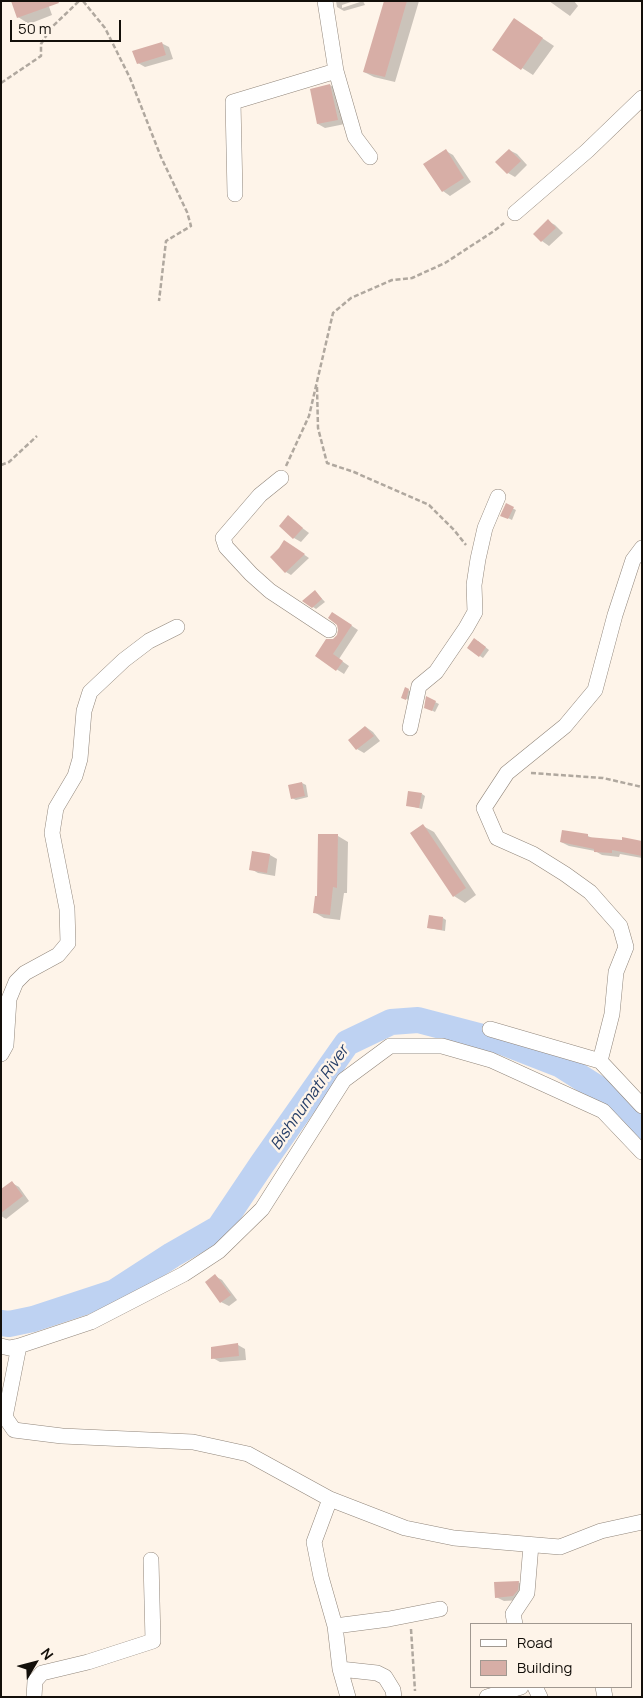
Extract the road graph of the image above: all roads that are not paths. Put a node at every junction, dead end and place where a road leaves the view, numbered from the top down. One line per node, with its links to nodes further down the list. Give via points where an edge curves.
1 (325, 1): 2 (street)
2 (336, 71): 4 (street, via 355,137); 5 (street, via 233,102)
3 (642, 98): 6 (street, via 587,151)
4 (370, 157)
5 (235, 194)
6 (514, 213)
7 (281, 478): 11 (street, via 260,495 223,538 226,547 270,591)
8 (498, 498): 12 (street, via 485,528 478,559 474,585 475,612 436,672 419,686)
9 (642, 548): 15 (street, via 633,560 595,690 565,726 507,773 484,808 497,838 533,854 590,892 620,926 626,948 616,972 612,1014)
10 (177, 627): 14 (street, via 149,640 90,692 84,711 80,759 75,776 56,808 52,833 67,909 68,943 58,955 25,973 16,982 9,999 6,1045)
11 (329, 630)
12 (410, 728)
13 (490, 1029): 15 (street)
14 (1, 1054)
15 (600, 1061): 16 (street)
16 (642, 1106)
17 (642, 1152): 19 (street, via 602,1111 491,1060 442,1046 390,1046 344,1080 262,1209 219,1251 184,1274 91,1322)
18 (1, 1346): 19 (street)
19 (19, 1346): 20 (street, via 5,1417 14,1430 62,1436 193,1442 248,1454)
20 (330, 1499): 22 (street, via 405,1528 454,1538); 26 (street, via 314,1542)
21 (642, 1522): 22 (street, via 601,1531 560,1547)
22 (531, 1545): 25 (street, via 527,1593 513,1614)
23 (151, 1560): 29 (street, via 153,1641 42,1673 35,1681)
24 (440, 1609): 26 (street)
25 (515, 1623)
26 (334, 1626): 27 (street)
27 (340, 1669): 30 (street); 31 (street, via 377,1673 385,1677)
28 (518, 1688): 32 (street)
29 (34, 1697)
30 (348, 1697)
31 (394, 1697)
32 (487, 1697)

